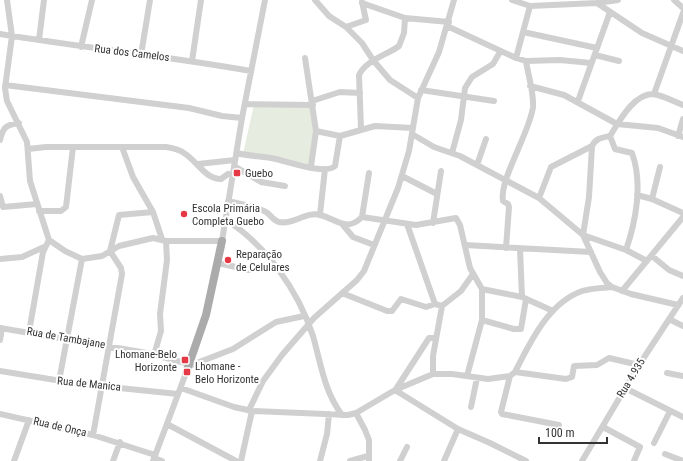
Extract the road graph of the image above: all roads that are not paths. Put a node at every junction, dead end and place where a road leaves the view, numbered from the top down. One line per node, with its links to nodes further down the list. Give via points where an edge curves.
1 (7, 0): 24 (street)
2 (44, 0): 25 (street)
3 (92, 0): 27 (street)
4 (150, 0): 31 (street)
5 (201, 0): 35 (street)
6 (266, 0): 40 (street)
7 (315, 0): 21 (street, via 329,16)
8 (454, 0): 20 (street)
9 (512, 0): 15 (street)
10 (618, 0): 14 (street)
11 (674, 0): 16 (street)
12 (362, 2): 19 (street); 21 (street, via 366,20)
13 (548, 2): 14 (street); 15 (street)
14 (597, 3): 17 (street)
15 (530, 6): 22 (street)
16 (683, 8)
17 (610, 12): 26 (street, via 642,33); 28 (street)
18 (683, 13): 26 (street)
19 (405, 18): 20 (street); 36 (street, via 404,33 399,46)
20 (448, 24): 30 (street); 43 (street, via 439,52)
21 (346, 27): 36 (street, via 362,42)
22 (523, 32): 28 (street); 34 (street)
23 (0, 34): 24 (street, Rua dos Camelos)
24 (12, 36): 25 (street, Rua dos Camelos); 42 (street)
25 (39, 40): 27 (street, Rua dos Camelos)
26 (670, 46): 29 (street); 45 (street)
27 (81, 47): 31 (street, Rua dos Camelos)
28 (597, 48): 32 (street)
29 (683, 51)
30 (500, 52): 34 (street); 46 (street, via 493,64 472,77 465,88)
31 (141, 55): 35 (street, Rua dos Camelos)
32 (595, 55): 38 (street); 39 (street)
33 (304, 58): 50 (street)
34 (516, 58): 37 (street)
35 (192, 60): 40 (street, Rua dos Camelos)
36 (373, 60): 44 (street, via 359,75); 47 (street, via 390,80)
37 (526, 61): 39 (street, via 560,60); 41 (street)
38 (619, 61)
39 (591, 63): 49 (street)
40 (251, 71): 51 (street)
41 (530, 86): 49 (street, via 552,90); 80 (street, via 532,112)
42 (3, 87): 53 (street, via 189,108); 55 (street, via 7,101)
43 (421, 90): 46 (street); 47 (street)
44 (360, 92): 50 (street, via 340,92); 57 (street)
45 (654, 94): 52 (street); 56 (street, via 633,104)
46 (464, 96): 48 (street); 69 (street, via 461,120)
47 (418, 98): 59 (street)
48 (494, 101)
49 (578, 101): 56 (street, via 596,114)
50 (313, 103): 51 (street); 58 (street)
51 (245, 104): 53 (street)
52 (683, 105)
53 (242, 118): 70 (street)
54 (683, 119): 62 (street)
55 (19, 123): 63 (street, via 6,125); 68 (street)
56 (617, 124): 61 (street); 62 (street, via 658,128)
57 (361, 129): 59 (street, via 375,126); 60 (street)
58 (316, 131): 60 (street); 73 (street)
59 (413, 131): 69 (street, via 434,147); 79 (street)
60 (340, 136): 75 (street, via 335,166)
61 (610, 136): 65 (street, via 594,140); 83 (street, via 615,149 633,155)
62 (681, 137)
63 (0, 140)
64 (486, 140): 72 (street)
65 (592, 146): 85 (street, via 551,167); 99 (street)
66 (73, 147): 67 (street); 68 (street); 88 (street, via 66,207 61,211)
67 (122, 147): 71 (street, via 177,149); 89 (street, via 133,177)
68 (28, 149): 88 (street, via 29,174)
69 (452, 153): 72 (street)
70 (235, 160): 71 (street); 73 (street, via 273,158 300,166); 81 (street, via 261,182); 87 (street)
71 (198, 164): 78 (street, via 210,177 221,179)
72 (477, 165): 80 (street)
73 (311, 166): 75 (street)
74 (660, 166): 86 (street)
75 (325, 169): 91 (street)
76 (441, 171): 82 (street)
77 (369, 173): 92 (street)
78 (228, 174)
79 (402, 176): 82 (street); 95 (street)
80 (506, 181): 85 (street); 106 (street, via 502,198 509,207)
81 (285, 186)
82 (437, 194): 96 (street)
83 (637, 195): 86 (street); 108 (street, via 634,225)
84 (0, 196): 88 (street, via 3,207)
85 (540, 198): 99 (street)
86 (652, 199): 90 (street)
87 (228, 201): 91 (street, via 259,208 278,222); 94 (street)
88 (38, 208): 100 (street)
89 (153, 212): 101 (street); 109 (street, via 119,215)
90 (683, 213)
91 (320, 214): 98 (street)
92 (362, 217): 95 (street); 98 (street, via 356,222)
93 (683, 217): 111 (street)
94 (225, 219): 102 (street); 129 (street, via 249,237 270,259 294,293)
95 (386, 220): 97 (street); 103 (street)
96 (433, 223): 97 (street); 104 (street, via 456,218)
97 (407, 224): 125 (street)
98 (343, 225): 103 (street, via 353,237)
99 (583, 235): 108 (street); 110 (street)
100 (49, 240): 105 (street); 113 (street, via 65,252)
101 (164, 240): 102 (street); 109 (street, via 152,238 119,246); 140 (street, via 167,260 160,314 161,331)
102 (222, 241): 115 (main road)
103 (374, 245): 122 (street, via 361,275)
104 (465, 245): 106 (street); 117 (street, via 466,258)
105 (44, 247): 112 (street, via 22,257); 135 (street)
106 (506, 248): 107 (street)
107 (520, 249): 110 (street); 123 (street)
108 (626, 250): 114 (street)
109 (110, 251): 113 (street, via 102,256); 139 (street, via 122,274)
110 (591, 252): 119 (street, via 607,283)
111 (652, 256): 114 (street); 118 (street, via 668,270)
112 (0, 259)
113 (82, 259): 136 (street)
114 (647, 261): 121 (street)
115 (218, 263): 116 (street); 142 (main road, via 206,315)
116 (249, 270)
117 (473, 274): 120 (street); 127 (street, via 461,291)
118 (683, 276)
119 (612, 287): 121 (street); 128 (street, via 581,292)
120 (482, 289): 123 (street); 131 (street)
121 (622, 291): 126 (street)
122 (342, 293): 125 (street, via 386,311 392,311 401,299 426,307); 132 (street)
123 (524, 298): 128 (street); 131 (street, via 521,329)
124 (683, 298): 126 (street, Rua 4.935)
125 (435, 304): 127 (street)
126 (678, 305): 130 (street, Rua 4.935)
127 (442, 306): 137 (street)
128 (554, 311): 146 (street, via 537,333)
129 (304, 316): 132 (street); 142 (street, via 276,322 233,349)
130 (669, 319): 133 (street); 141 (street, Rua 4.935)
131 (482, 320): 147 (street)
132 (309, 325): 156 (street, via 269,372); 161 (street, via 327,390)
133 (683, 326)
134 (1, 328): 135 (street, Rua de Tambajane); 138 (street)
135 (29, 332): 136 (street, Rua de Tambajane)
136 (68, 338): 139 (street, Rua de Tambajane); 150 (street)
137 (435, 338): 145 (street); 153 (street, via 429,338 423,345)
138 (0, 340)
139 (108, 346): 140 (street, Rua de Tambajane); 151 (street)
140 (154, 356): 142 (street, Rua de Tambajane)
141 (639, 365): 146 (street, via 609,358 597,365 574,366 572,377 566,379); 152 (street, Rua 4.935)
142 (188, 368): 154 (street)
143 (0, 371): 150 (street, Rua de Manica)
144 (667, 373): 148 (street)
145 (433, 374): 147 (street); 153 (street)
146 (513, 374): 149 (street, via 488,379); 165 (street, via 502,414)
147 (467, 376): 149 (street)
148 (683, 376)
149 (477, 378): 155 (street)
150 (58, 381): 151 (street, Rua de Manica)
151 (101, 385): 154 (street, Rua de Manica); 168 (street)
152 (625, 388): 157 (street); 166 (street, Rua 4.935)
153 (396, 390): 158 (street); 167 (street)
154 (180, 391): 156 (street, Rua de Manica); 164 (street)
155 (471, 407)
156 (251, 411): 160 (street, Rua de Manica); 179 (street)
157 (670, 411): 162 (street); 170 (street)
158 (356, 413): 161 (street, Rua de Manica); 174 (street, via 367,435)
159 (0, 414): 163 (street, Rua de Onça)
160 (329, 414): 161 (street, Rua de Manica); 180 (street)
161 (342, 415)
162 (683, 417)
163 (29, 420): 168 (street, Rua de Onça); 175 (street)
164 (167, 424): 173 (street); 178 (street)
165 (559, 425)
166 (603, 427): 185 (street, Rua 4.935); 186 (street, via 640,447)
167 (458, 429): 183 (street); 184 (street)
168 (93, 435): 169 (street, Rua de Onça)
169 (120, 442): 173 (street, Rua de Onça); 176 (street)
170 (654, 443)
171 (407, 447): 182 (street)
172 (665, 454): 187 (street)
173 (154, 458): 177 (street, Rua de Onça)
174 (368, 459): 181 (street)
175 (14, 461)
176 (113, 461)
177 (162, 461)
178 (236, 461)
179 (241, 461)
180 (320, 461)
181 (350, 461)
182 (400, 461)
183 (444, 461)
184 (526, 461)
185 (582, 461)
186 (634, 461)
187 (683, 461)

